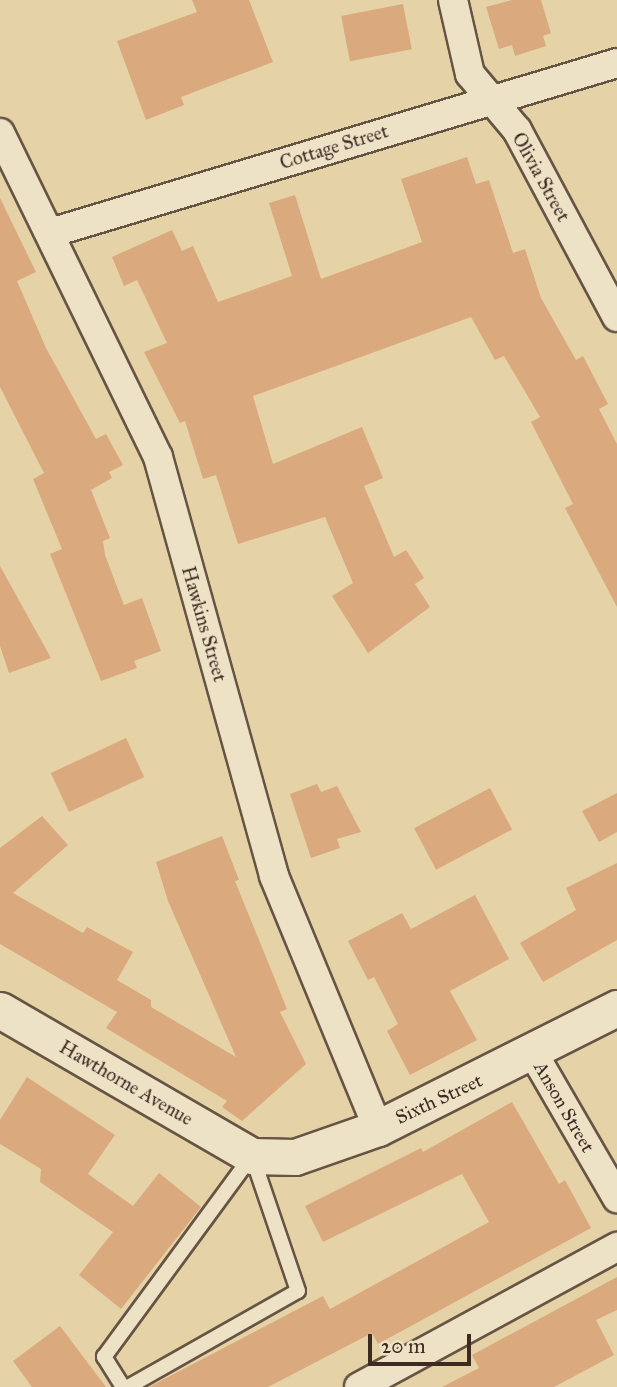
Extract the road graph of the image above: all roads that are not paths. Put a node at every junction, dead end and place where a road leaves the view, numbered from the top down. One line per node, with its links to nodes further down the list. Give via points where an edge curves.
1 (453, 0): 3 (street, Olivia Street, via 470,75)
2 (617, 63): 3 (street, Cottage Street)
3 (491, 100): 5 (street, Cottage Street); 6 (street, Olivia Street, via 517,130)
4 (0, 133): 5 (street, Hawkins Street)
5 (50, 233): 10 (street, Hawkins Street, via 158,457 274,876)
6 (617, 317)
7 (617, 1008): 9 (street, Sixth Street)
8 (0, 1010): 11 (street, Hawthorne Avenue)
9 (533, 1053): 10 (street, Sixth Street); 12 (street, Anson Street)
10 (378, 1128): 11 (street, Sixth Street, via 295,1157)
11 (252, 1156): 14 (lane, via 104,1357); 14 (lane, via 298,1291)
12 (617, 1198)
13 (617, 1247): 15 (street)
14 (126, 1387)
15 (359, 1387)

